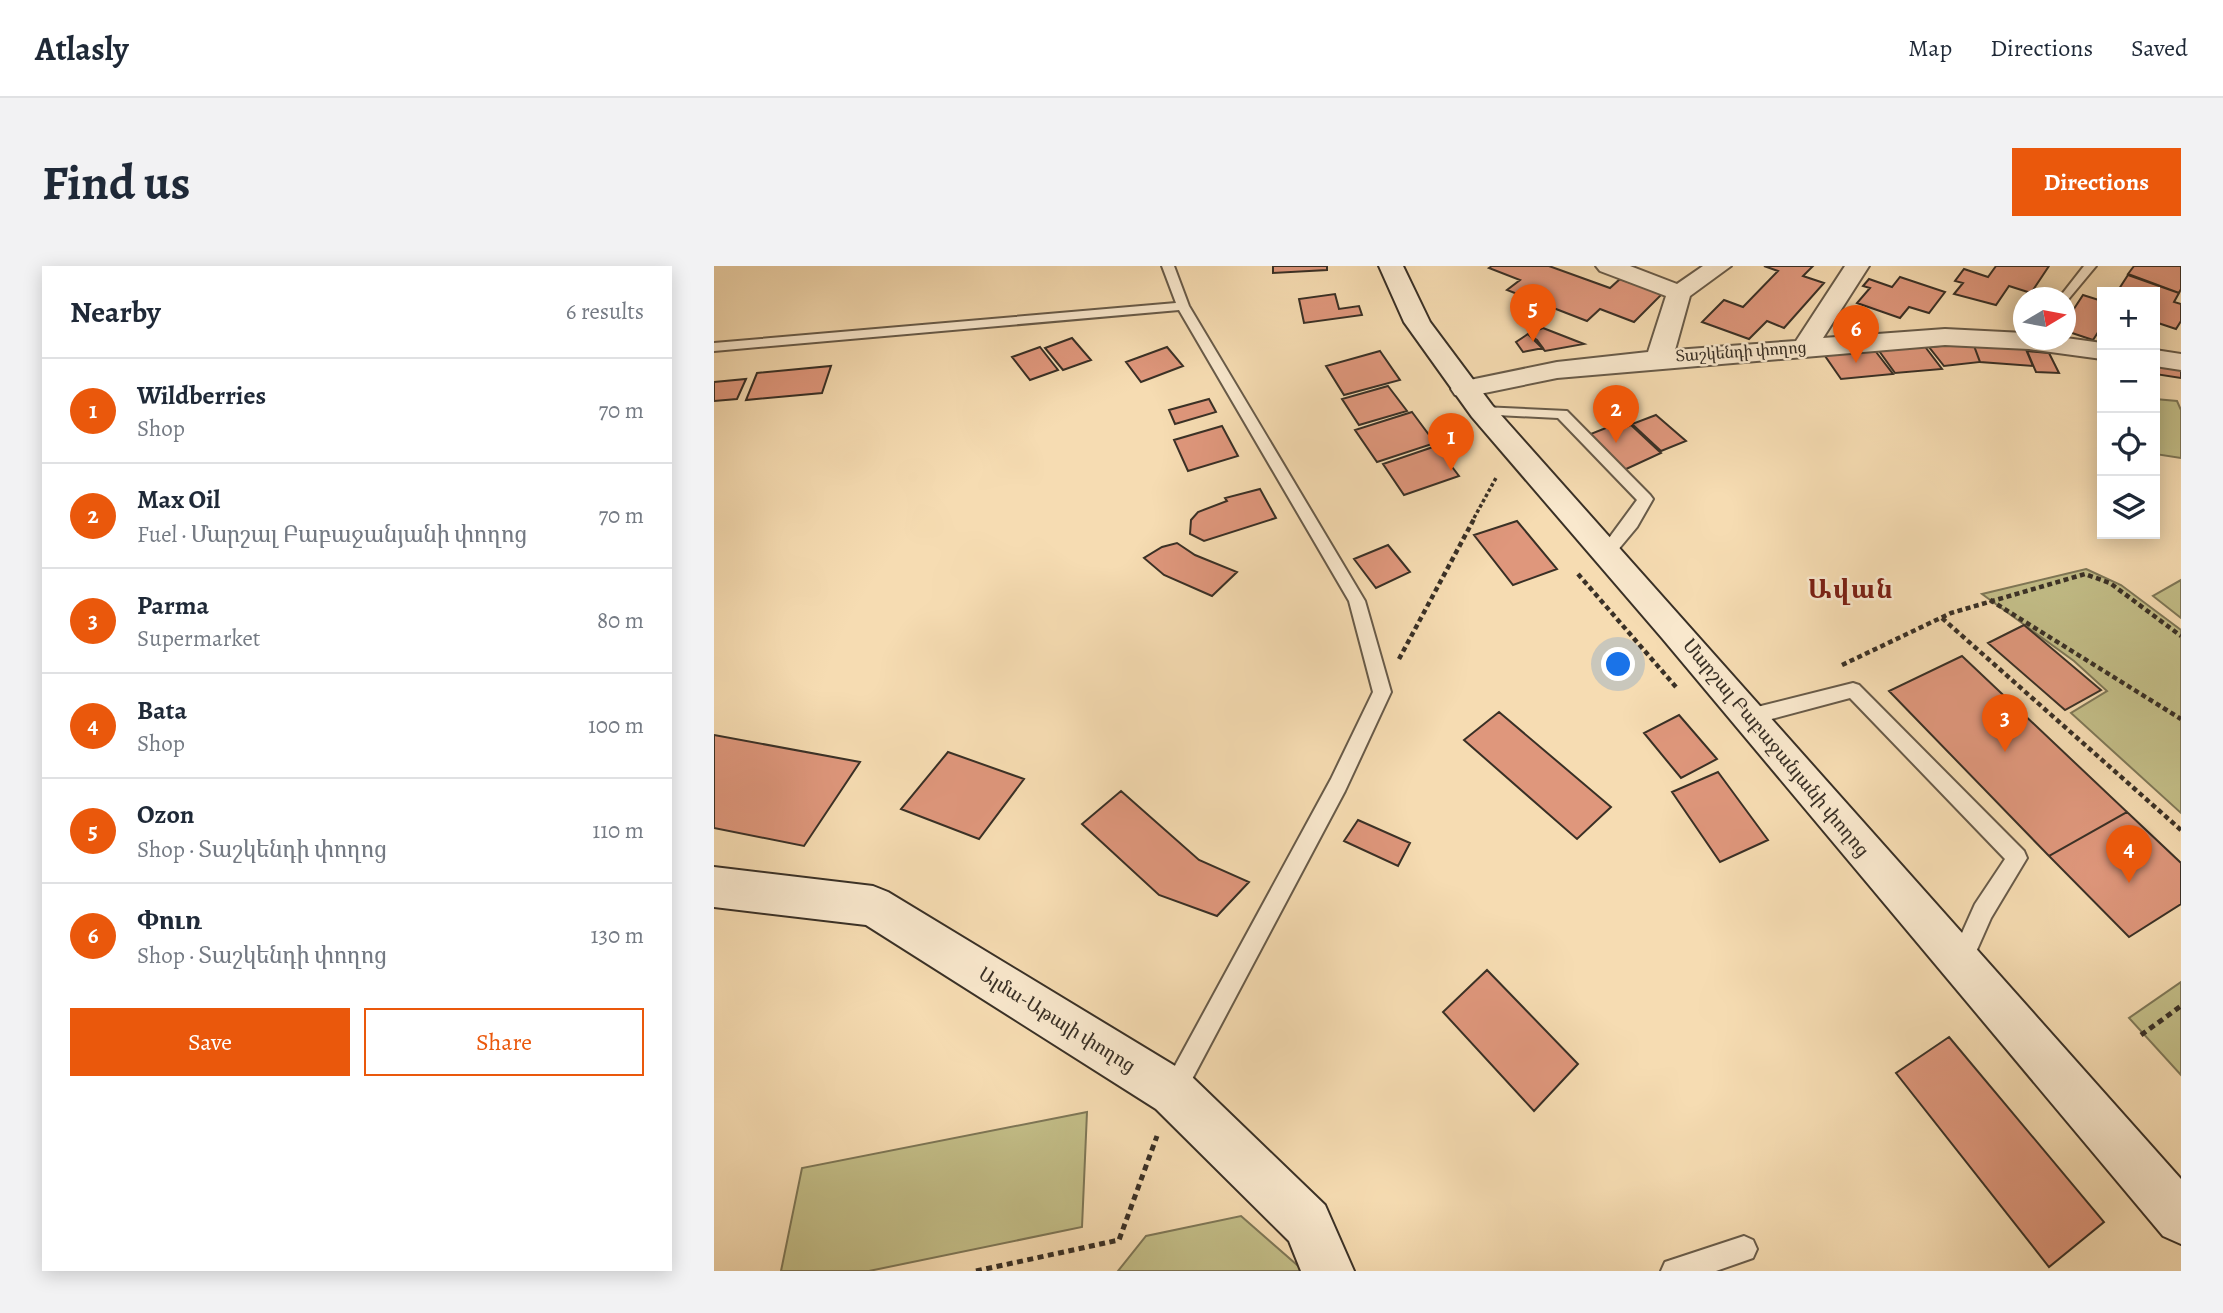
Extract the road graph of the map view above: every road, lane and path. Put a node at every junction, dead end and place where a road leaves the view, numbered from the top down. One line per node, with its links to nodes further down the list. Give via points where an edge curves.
1 (1168, 266): 9 (lane)
2 (1391, 266): 18 (street, Մարշալ Բաբաջանյանի փողոց, via 1417,322)
3 (1608, 266): 8 (street)
4 (1719, 266): 8 (street)
5 (1857, 266): 13 (street)
6 (2091, 267): 7 (lane)
7 (2074, 287)
8 (1679, 293): 15 (street)
9 (1183, 306): 11 (lane); 25 (lane, via 1357,601)
10 (2013, 339): 13 (street, Տաշկենդի փողոց, via 1945,337)
11 (714, 347)
12 (2076, 347): 14 (street, Տաշկենդի փողոց)
13 (1804, 348): 15 (street, Տաշկենդի փողոց)
14 (2097, 350)
15 (1658, 359): 18 (street, Տաշկենդի փողոց, via 1557,370)
16 (2160, 359): 17 (street)
17 (2181, 362)
18 (1473, 400): 20 (street, Մարշալ Բաբաջանյանի փողոց); 20 (lane, via 1562,414 1646,499 1631,523)
19 (1496, 478): 25 (path)
20 (1592, 563): 26 (path); 27 (street, Մարշալ Բաբաջանյանի փողոց)
21 (1989, 600): 22 (path); 23 (path, via 2085,574 2110,583); 28 (path)
22 (1942, 618): 24 (path); 29 (path)
23 (2181, 636)
24 (1832, 670)
25 (1382, 692): 34 (lane, via 1338,785)
26 (1685, 697)
27 (1749, 717): 31 (street, Մարշալ Բաբաջանյանի փողոց); 31 (lane, via 1853,690 2017,858 1983,911)
28 (2181, 719)
29 (2181, 830)
30 (714, 887): 34 (street, Ալմա-Աթայի փողոց, via 873,906)
31 (1959, 962): 35 (street, Մարշալ Բաբաջանյանի փողոց)
32 (2181, 1006): 33 (path)
33 (2141, 1035)
34 (1173, 1092): 37 (path, via 1119,1240); 38 (street, Ալմա-Աթայի փողոց, via 1307,1223)
35 (2181, 1218)
36 (1744, 1249): 39 (lane)
37 (976, 1271)
38 (1328, 1271)
39 (1674, 1271)

